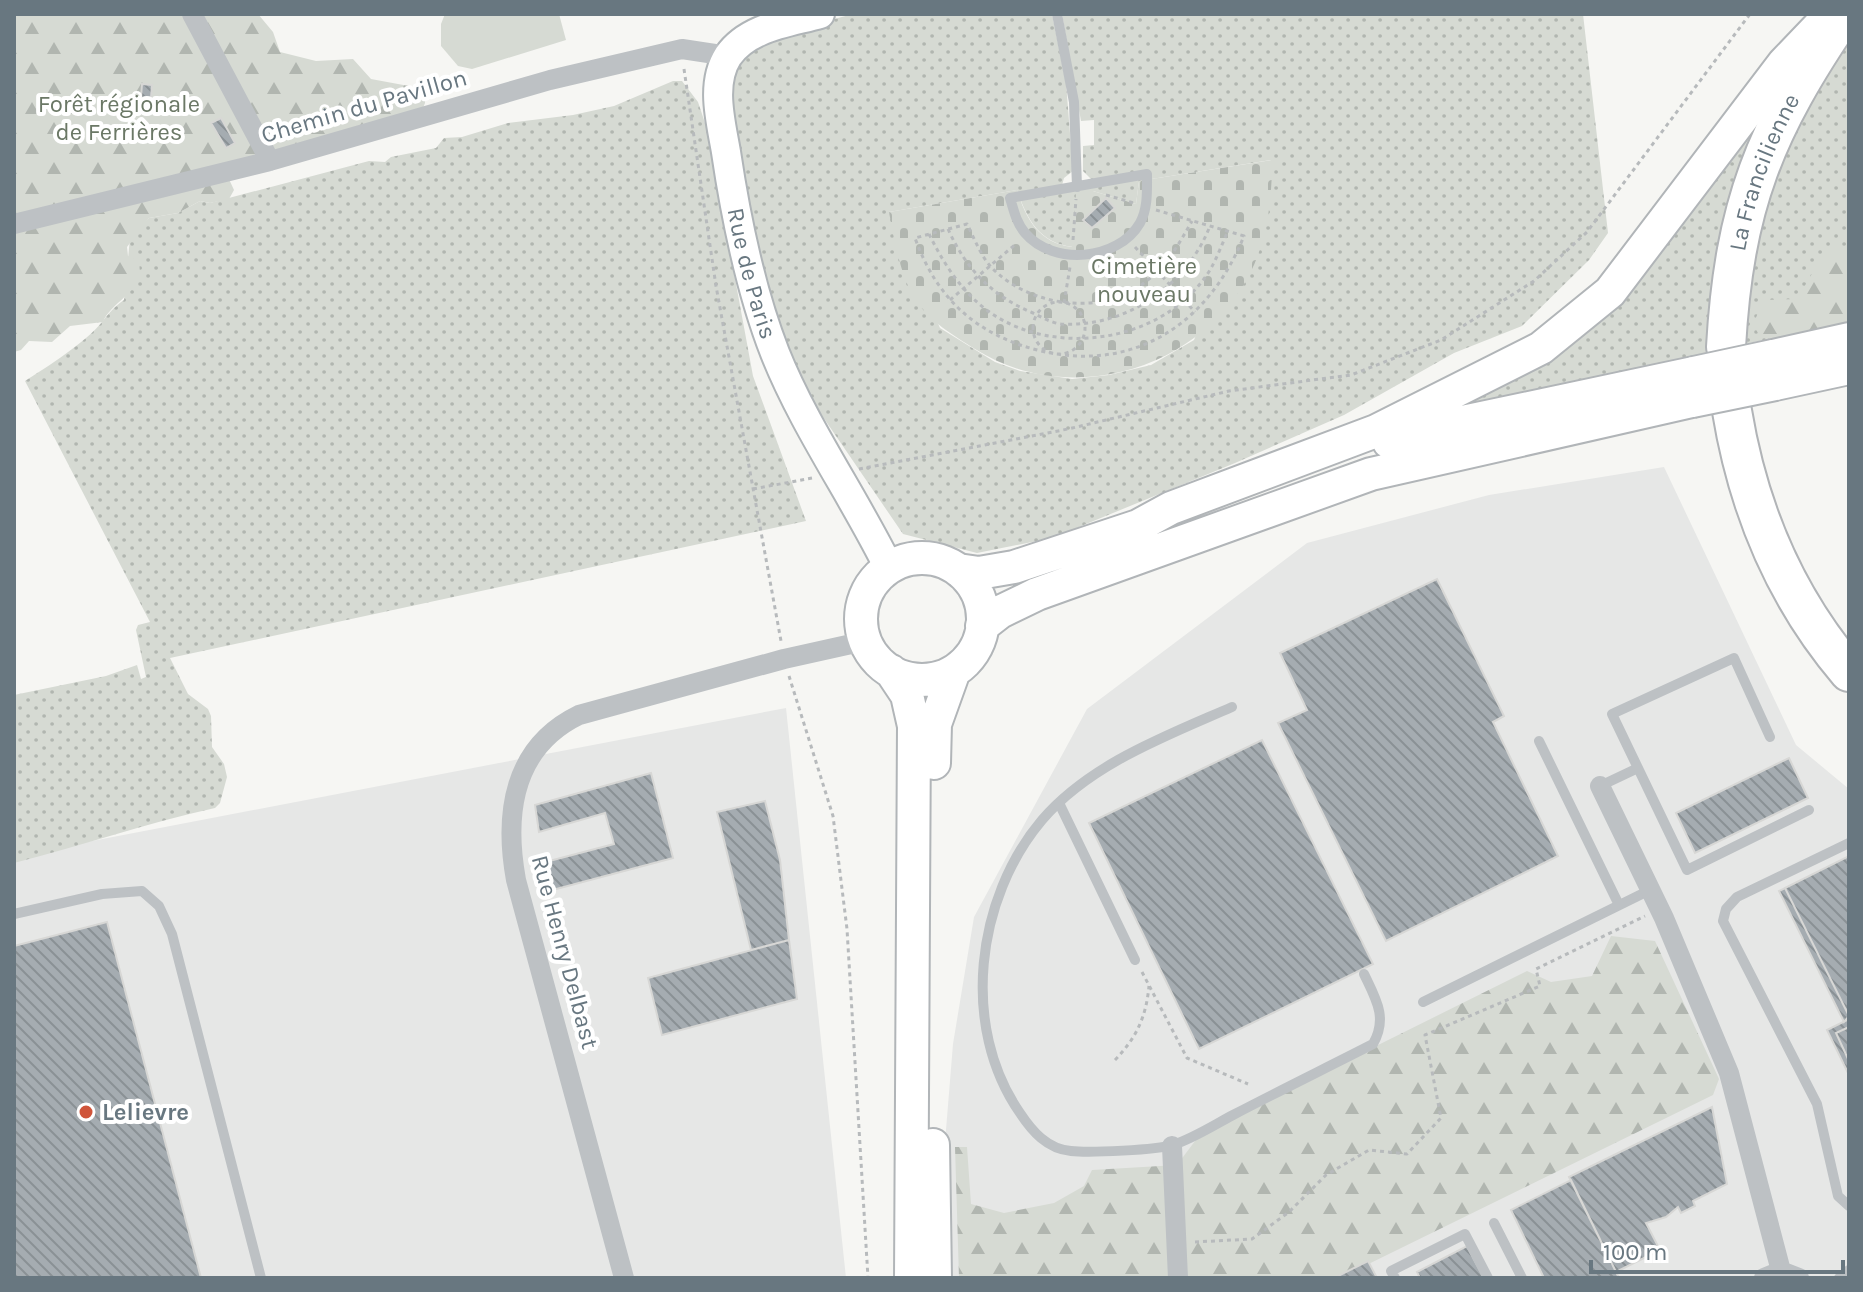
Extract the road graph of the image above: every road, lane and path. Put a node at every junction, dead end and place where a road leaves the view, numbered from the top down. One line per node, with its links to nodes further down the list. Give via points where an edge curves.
1 (192, 14): 9 (street)
2 (820, 14): 8 (street, via 756,32)
3 (1057, 14): 10 (lane, via 1074,102)
4 (1750, 14): 40 (path, via 1587,232 1534,281 1441,340 1351,375 1229,391 1068,429)
5 (1831, 14): 42 (main road, via 1784,63 1640,257 1566,331 1515,363 1376,431 1171,508)
6 (1844, 14): 34 (highway, La Francilienne, via 1794,90 1755,176 1737,242)
7 (680, 50): 8 (street, Chemin du Pavillon); 9 (street, Chemin du Pavillon, via 550,80); 41 (path)
8 (728, 56): 40 (street, Rue de Paris, via 720,79 719,110 748,268 775,353)
9 (270, 161): 13 (street, Chemin du Pavillon)
10 (1077, 187): 11 (path); 11 (lane, via 1147,174); 18 (lane, via 1010,198)
11 (1147, 207): 12 (path); 19 (lane)
12 (1192, 221): 14 (path); 21 (path, via 1172,256)
13 (14, 224)
14 (1210, 226): 16 (path); 23 (path, via 1199,253)
15 (948, 229): 17 (path); 20 (path, via 967,224); 22 (path)
16 (1228, 231): 25 (path, via 1209,272); 28 (path, via 1244,236 1232,265)
17 (929, 234): 24 (path); 26 (path, via 915,238 927,272)
18 (1026, 235): 19 (lane, via 1045,248 1084,255 1107,252); 20 (path)
19 (1127, 239): 21 (path)
20 (990, 266): 22 (path); 27 (path, via 1013,285)
21 (1156, 270): 23 (path); 27 (path, via 1127,292)
22 (977, 277): 24 (path); 29 (path)
23 (1170, 285): 25 (path); 30 (path, via 1127,312)
24 (963, 289): 26 (path); 31 (path, via 987,310)
25 (1183, 299): 28 (path); 33 (path, via 1156,319 1124,332)
26 (950, 300): 35 (path, via 988,333)
27 (1064, 303): 29 (path, via 1048,304); 30 (path, via 1077,309)
28 (1195, 312): 35 (path, via 1169,332 1112,355)
29 (1036, 315): 30 (path, via 1059,324); 31 (path)
30 (1084, 321): 33 (path)
31 (1034, 335): 33 (path); 35 (path)
32 (1849, 339): 37 (main road)
33 (1082, 340): 35 (path, via 1070,352)
34 (1726, 347)
35 (1054, 354)
36 (1849, 368): 37 (main road)
37 (1774, 370): 38 (main road, bridge)
38 (1693, 387): 42 (main road, via 1425,431); 45 (main road, via 1340,484 1037,594)
39 (1732, 411): 50 (highway, via 1749,486 1773,554 1807,615)
40 (839, 473): 41 (path); 43 (street, Rue de Paris)
41 (752, 489): 47 (path)
42 (1138, 526): 44 (main road, via 1014,567 979,573)
43 (889, 568): 44 (main road, via 929,558); 46 (main road, via 864,600)
44 (958, 570): 45 (main road, via 978,595)
45 (982, 626): 49 (main road, via 974,652)
46 (865, 641): 47 (street, Rue Henry Delbast); 48 (main road)
47 (784, 659): 76 (street, Rue Henry Delbast, via 579,715 535,748 517,785 510,824 516,880); 77 (path, via 833,816 847,929)
48 (891, 671): 49 (main road, via 923,680); 78 (main road, via 907,695 914,726)
49 (954, 671): 79 (main road, via 935,724)
50 (1849, 672)
51 (1232, 707): 56 (lane, via 1114,764 1074,787)
52 (1770, 737): 54 (lane, via 1734,658 1612,714)
53 (1539, 741): 60 (lane)
54 (1638, 768): 55 (lane); 57 (lane, via 1687,870)
55 (1600, 786): 59 (street)
56 (1059, 803): 63 (lane); 69 (lane, via 1020,847 990,920 984,1010 993,1062 1004,1090 1032,1130 1050,1145 1069,1152)
57 (1809, 810)
58 (1849, 843): 70 (lane, via 1737,897 1723,921 1817,1104 1838,1196)
59 (1650, 890): 60 (lane); 61 (street)
60 (1619, 905): 66 (lane)
61 (1660, 909): 72 (path, via 1536,969 1540,986 1425,1035 1441,1118 1407,1154 1369,1150 1326,1175 1252,1239); 74 (street, via 1729,1073)
62 (14, 914): 75 (lane, via 102,894 142,891 159,906 172,934)
63 (1135, 960): 65 (path)
64 (1364, 974): 69 (lane, via 1382,1014 1373,1044)
65 (1149, 984): 67 (path, via 1141,1025); 68 (path, via 1187,1058)
66 (1423, 1002)
67 (1115, 1060)
68 (1248, 1084)
69 (1172, 1146): 72 (street)
70 (1849, 1206)
71 (1494, 1223): 83 (lane)
72 (1176, 1242): 80 (street)
73 (1849, 1270): 84 (lane)
74 (1781, 1276)
75 (261, 1278)
76 (624, 1278)
77 (868, 1278)
78 (911, 1278)
79 (935, 1278)
80 (1178, 1278)
81 (1395, 1278): 82 (lane, via 1391,1271 1465,1234)
82 (1488, 1278)
83 (1522, 1278)
84 (1839, 1278)

